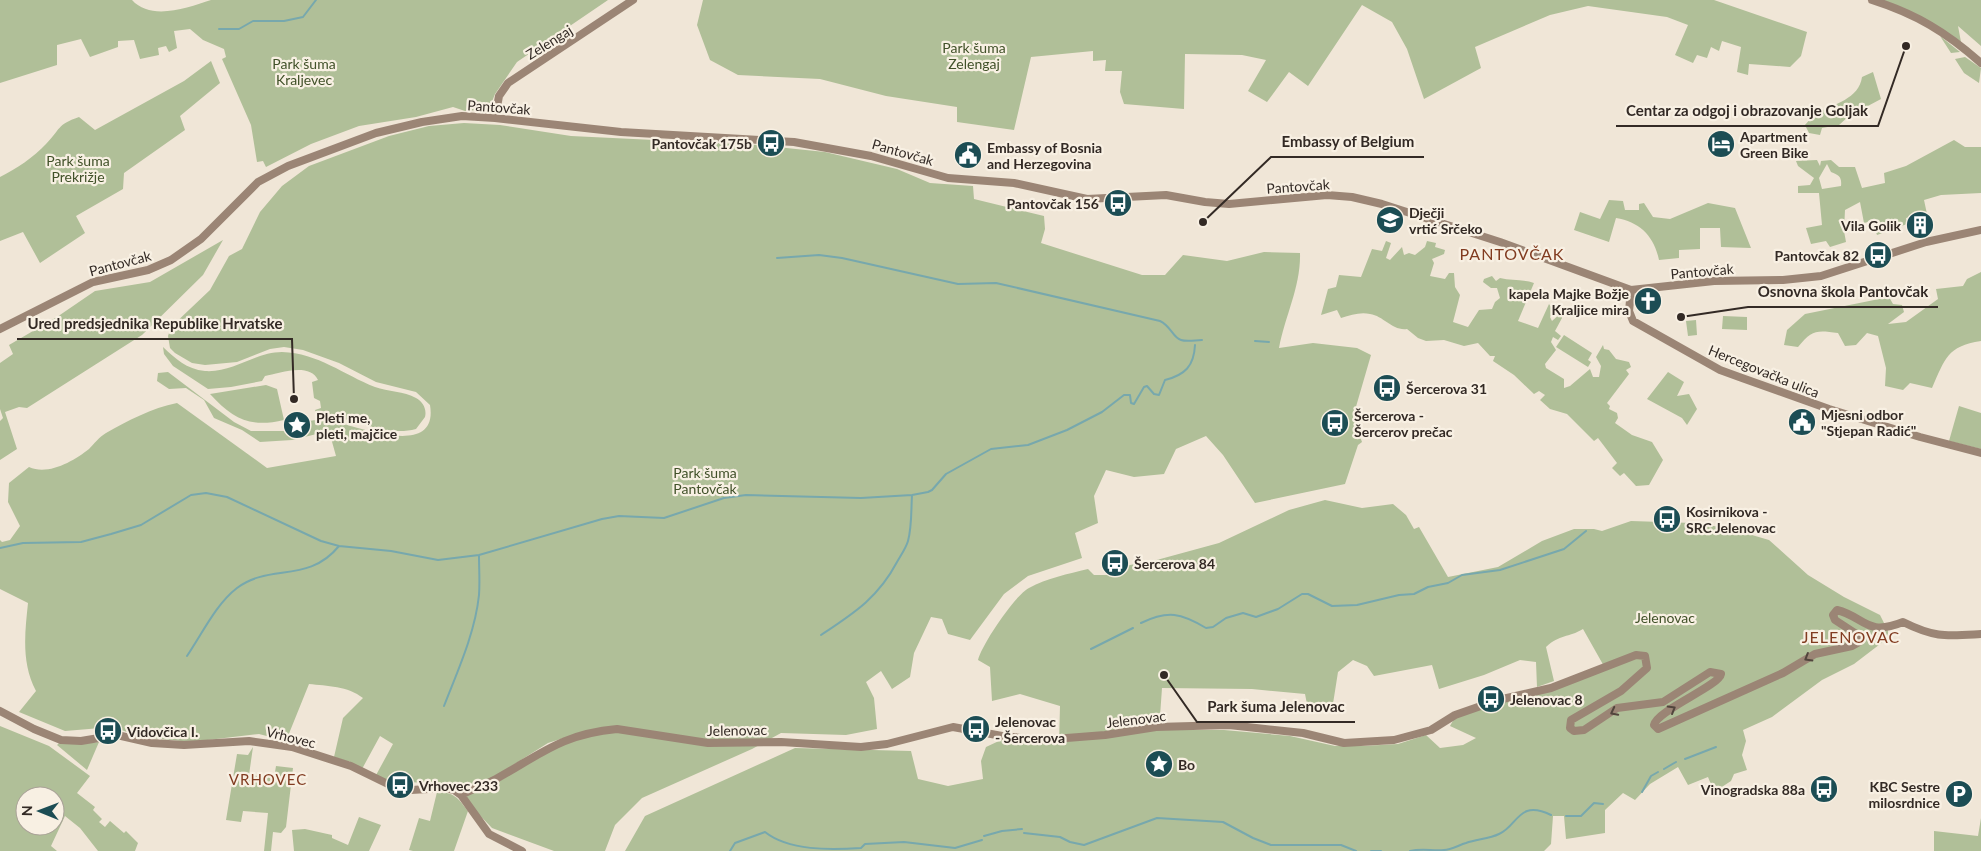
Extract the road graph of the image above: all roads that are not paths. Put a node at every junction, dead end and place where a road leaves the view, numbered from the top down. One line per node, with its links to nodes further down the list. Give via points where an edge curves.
1 (634, 0): 4 (street, Zelengaj, via 508,84 499,96)
2 (1872, 0): 3 (street, via 1905,11 1929,24)
3 (1981, 63)
4 (496, 118): 6 (street, Pantovčak, via 621,132 756,138 826,146 948,178 1014,184 1087,199 1166,195 1223,204 1327,195 1352,197 1500,242); 7 (street, Pantovčak, via 462,116 422,122 361,138 302,160 258,182 201,239 171,260 148,270 93,282)
5 (1981, 230): 6 (street, Pantovčak, via 1926,242 1821,276 1783,280 1714,280)
6 (1631, 290): 8 (street, Hercegovačka ulica, via 1629,311 1633,321 1720,370 1828,409)
7 (0, 329)
8 (1981, 453)
9 (1981, 634): 11 (street, Jelenovac, one-way to 11, via 1932,634 1903,622 1892,627 1871,626 1837,610 1833,615 1835,620 1858,635 1859,642 1815,654 1782,673 1658,729 1654,725 1658,717 1717,681 1721,674 1710,672 1663,702 1617,708 1584,730 1570,728 1571,720 1639,678 1648,664 1645,656 1636,655 1550,688 1498,700 1455,715 1414,736 1368,742 1344,743 1303,733 1229,725 1156,727 1040,740 953,727 861,747 781,742 708,744 606,730 556,744)
10 (0, 711): 11 (street, Vrhovec, via 61,740 117,735 152,743 184,745 271,742 351,766 392,786 418,790 446,788)
11 (461, 795): 12 (street, via 489,834)
12 (522, 851)

